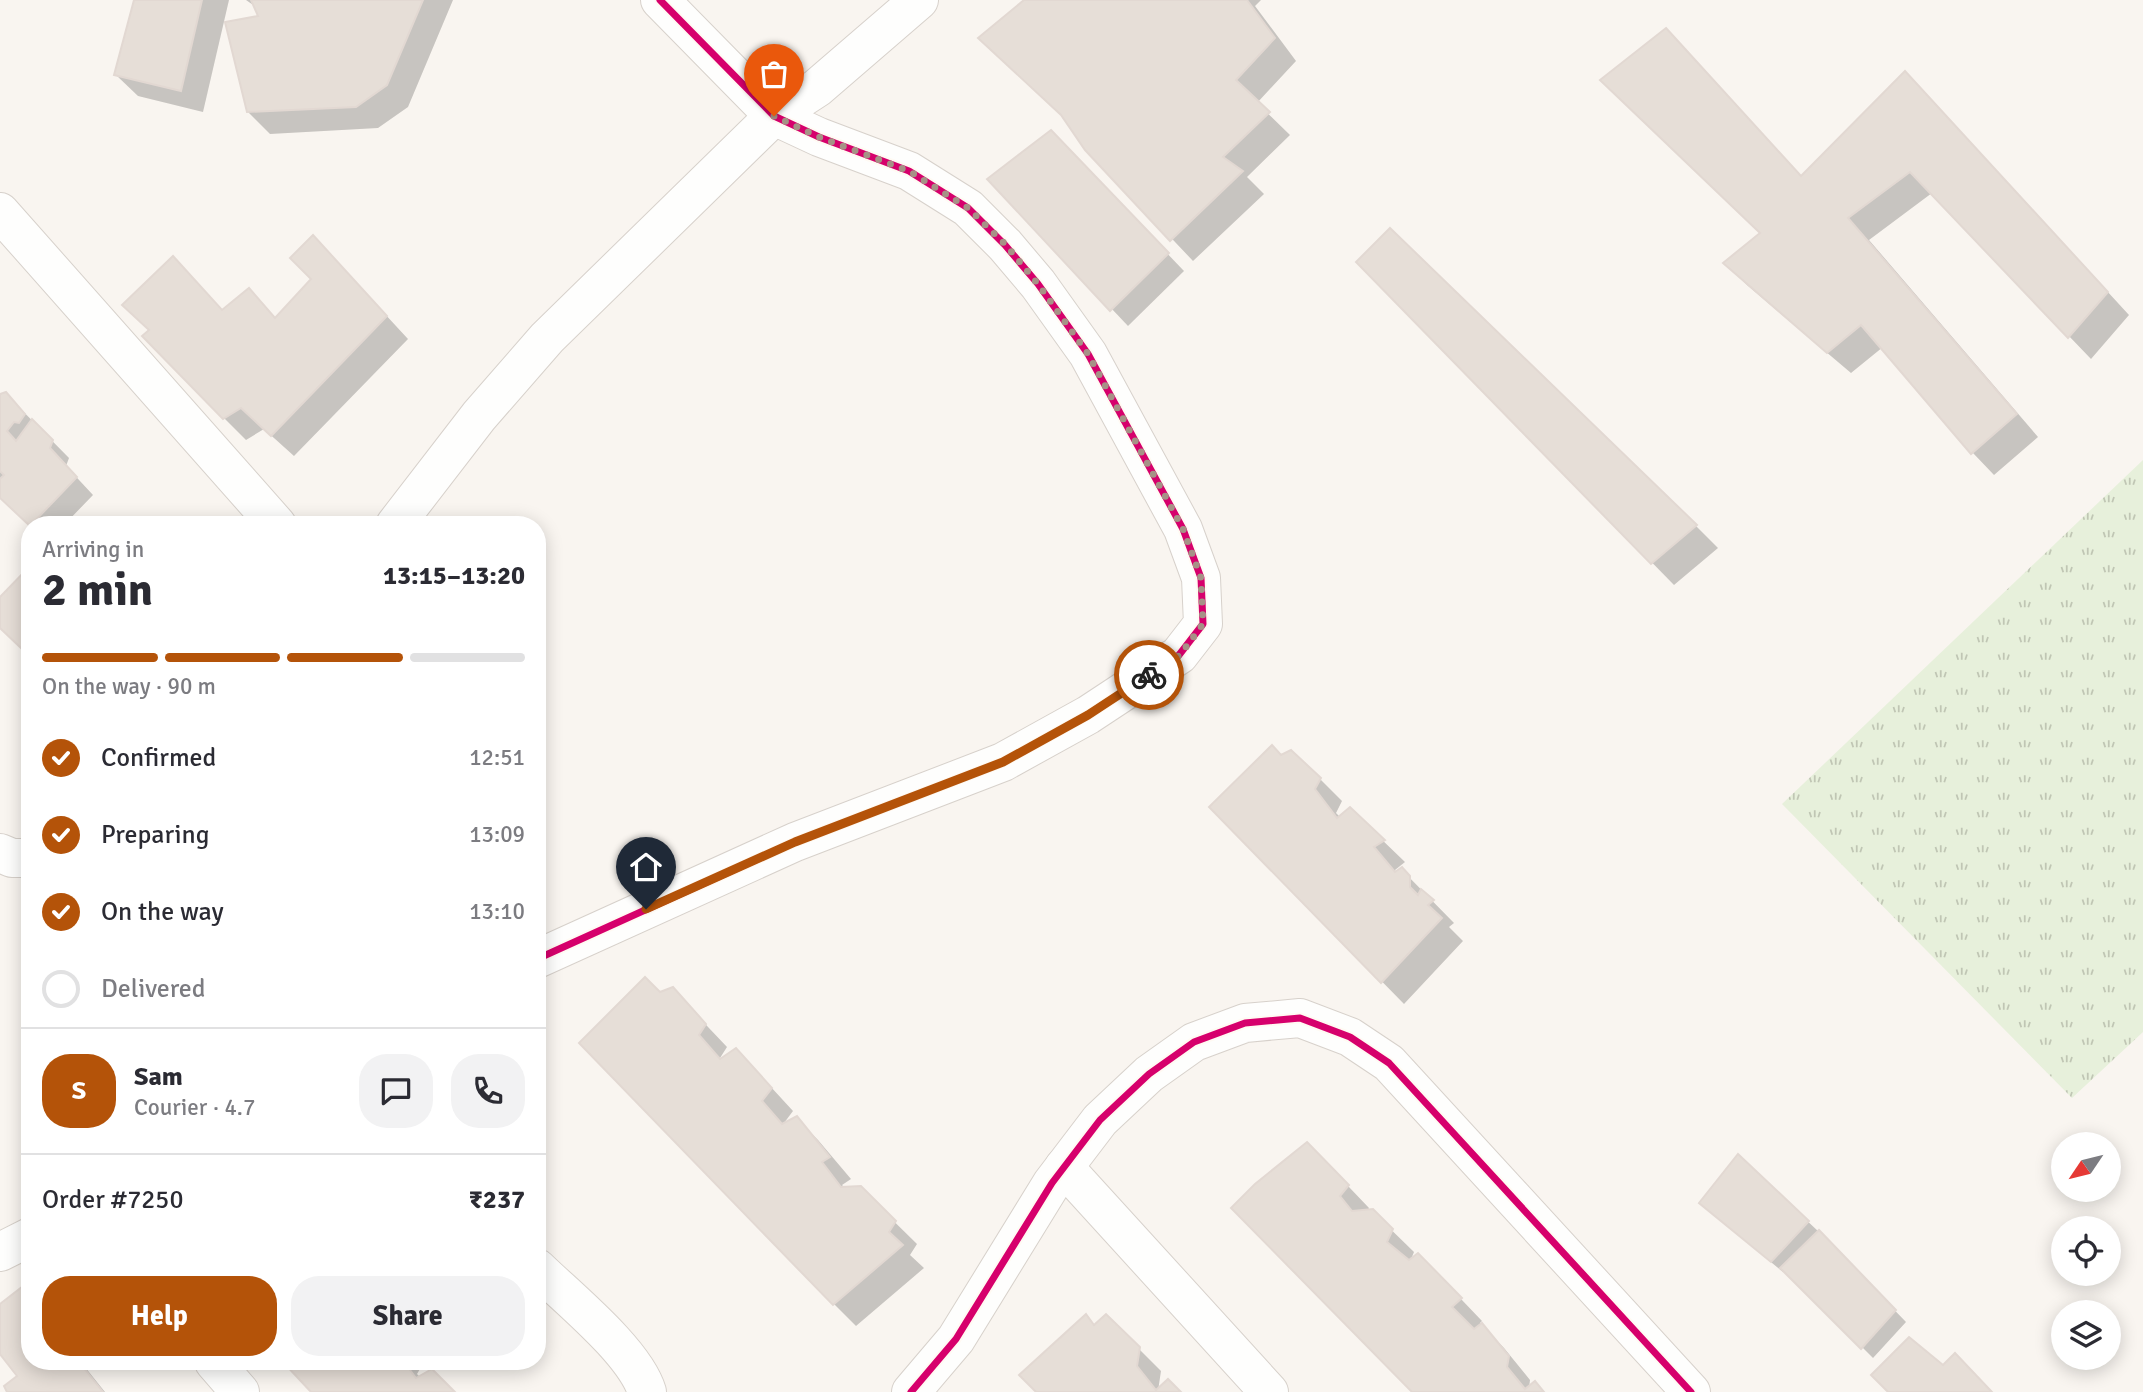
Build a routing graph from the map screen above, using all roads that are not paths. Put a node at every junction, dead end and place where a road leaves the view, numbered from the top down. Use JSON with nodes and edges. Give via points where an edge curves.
{"nodes":[{"id":1,"x":660,"y":0,"type":"edge"},
{"id":2,"x":919,"y":0,"type":"edge"},
{"id":3,"x":774,"y":116,"type":"junction"},
{"id":4,"x":0,"y":212,"type":"edge"},
{"id":5,"x":269,"y":516,"type":"edge"},
{"id":6,"x":402,"y":516,"type":"edge"},
{"id":7,"x":0,"y":853,"type":"edge"},
{"id":8,"x":21,"y":858,"type":"edge"},
{"id":9,"x":546,"y":955,"type":"edge"},
{"id":10,"x":1064,"y":1167,"type":"junction"},
{"id":11,"x":21,"y":1242,"type":"edge"},
{"id":12,"x":0,"y":1252,"type":"edge"},
{"id":13,"x":546,"y":1277,"type":"edge"},
{"id":14,"x":221,"y":1370,"type":"edge"},
{"id":15,"x":240,"y":1392,"type":"edge"},
{"id":16,"x":647,"y":1392,"type":"edge"},
{"id":17,"x":911,"y":1392,"type":"edge"},
{"id":18,"x":1269,"y":1392,"type":"edge"},
{"id":19,"x":1691,"y":1392,"type":"edge"}],
"edges":[{"from":1,"to":3,"type":"street"},
{"from":2,"to":3,"type":"street","via":[[817,88]]},
{"from":3,"to":6,"type":"street","via":[[547,338]]},
{"from":3,"to":9,"type":"street","via":[[909,171],[968,208],[1005,244],[1088,354],[1183,529],[1201,578],[1203,624],[1180,655],[1088,715],[1003,762],[795,842]]},
{"from":4,"to":5,"type":"street"},
{"from":7,"to":8,"type":"street"},
{"from":10,"to":17,"type":"street","via":[[956,1339]]},
{"from":10,"to":18,"type":"street"},
{"from":10,"to":19,"type":"street","via":[[1100,1120],[1149,1074],[1194,1042],[1245,1023],[1300,1018],[1350,1037],[1389,1063]]},
{"from":11,"to":12,"type":"street"},
{"from":13,"to":16,"type":"street","via":[[627,1356]]},
{"from":14,"to":15,"type":"street"}]}
